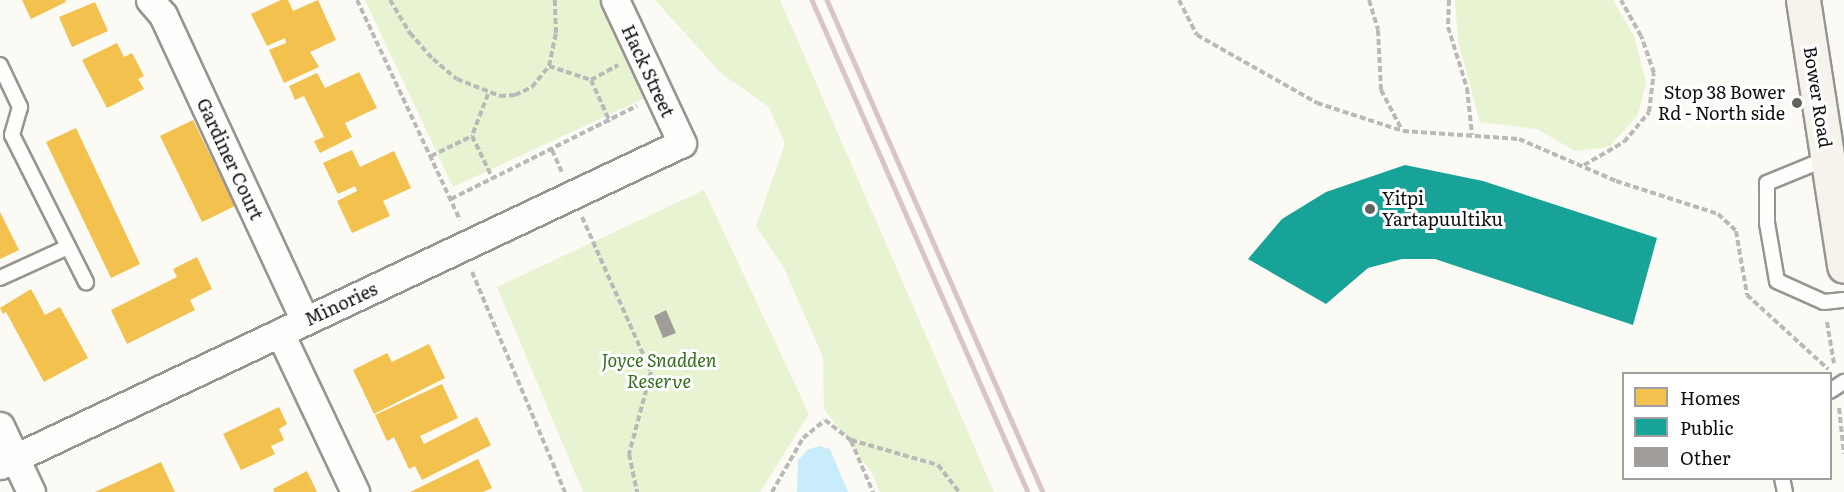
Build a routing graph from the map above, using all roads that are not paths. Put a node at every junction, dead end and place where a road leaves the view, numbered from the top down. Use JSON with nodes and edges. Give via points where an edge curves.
{"nodes":[{"id":1,"x":150,"y":0,"type":"edge"},
{"id":2,"x":615,"y":0,"type":"edge"},
{"id":3,"x":1803,"y":0,"type":"edge"},
{"id":4,"x":0,"y":65,"type":"edge"},
{"id":5,"x":682,"y":143,"type":"joint"},
{"id":6,"x":1828,"y":158,"type":"junction"},
{"id":7,"x":68,"y":247,"type":"junction"},
{"id":8,"x":1844,"y":266,"type":"edge"},
{"id":9,"x":0,"y":278,"type":"edge"},
{"id":10,"x":86,"y":282,"type":"dead end"},
{"id":11,"x":1844,"y":300,"type":"edge"},
{"id":12,"x":305,"y":321,"type":"junction"},
{"id":13,"x":280,"y":333,"type":"junction"},
{"id":14,"x":0,"y":426,"type":"edge"},
{"id":15,"x":8,"y":461,"type":"edge"},
{"id":16,"x":31,"y":492,"type":"edge"},
{"id":17,"x":356,"y":492,"type":"edge"}],
"edges":[{"from":1,"to":12,"type":"street","name":"Gardiner Court","via":[[163,15]]},
{"from":2,"to":5,"type":"street","name":"Hack Street"},
{"from":3,"to":6,"type":"main road","name":"Bower Road"},
{"from":4,"to":7,"type":"lane","via":[[20,106],[12,135]]},
{"from":5,"to":12,"type":"street","name":"Minories"},
{"from":6,"to":8,"type":"main road","name":"Bower Road"},
{"from":6,"to":11,"type":"lane","via":[[1767,183],[1767,223],[1777,281],[1824,302]]},
{"from":7,"to":9,"type":"lane"},
{"from":7,"to":10,"type":"lane"},
{"from":12,"to":13,"type":"street","name":"Minories"},
{"from":13,"to":15,"type":"street","name":"Minories"},
{"from":13,"to":17,"type":"street"},
{"from":14,"to":15,"type":"street"},
{"from":15,"to":16,"type":"street"}]}
